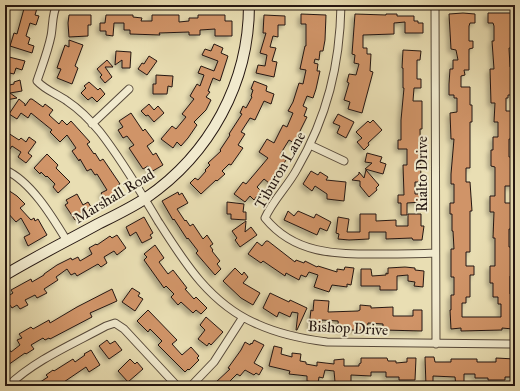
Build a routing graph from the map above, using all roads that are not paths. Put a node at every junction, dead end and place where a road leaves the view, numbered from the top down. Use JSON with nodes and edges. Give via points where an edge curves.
{"nodes":[{"id":1,"x":57,"y":5,"type":"edge"},
{"id":2,"x":249,"y":5,"type":"edge"},
{"id":3,"x":341,"y":5,"type":"edge"},
{"id":4,"x":435,"y":5,"type":"edge"},
{"id":5,"x":129,"y":89,"type":"dead end"},
{"id":6,"x":92,"y":124,"type":"junction"},
{"id":7,"x":310,"y":145,"type":"junction"},
{"id":8,"x":344,"y":161,"type":"dead end"},
{"id":9,"x":5,"y":170,"type":"edge"},
{"id":10,"x":145,"y":199,"type":"junction"},
{"id":11,"x":67,"y":241,"type":"junction"},
{"id":12,"x":435,"y":253,"type":"junction"},
{"id":13,"x":5,"y":275,"type":"edge"},
{"id":14,"x":243,"y":317,"type":"junction"},
{"id":15,"x":436,"y":344,"type":"junction"},
{"id":16,"x":515,"y":344,"type":"edge"},
{"id":17,"x":8,"y":386,"type":"edge"},
{"id":18,"x":177,"y":386,"type":"edge"},
{"id":19,"x":191,"y":386,"type":"edge"}],
"edges":[{"from":1,"to":6,"type":"street","name":"Bishop Drive","via":[[54,9],[48,48],[37,81],[69,102]]},
{"from":2,"to":10,"type":"street","name":"Marshall Road","via":[[242,63],[223,113],[189,162]]},
{"from":3,"to":7,"type":"street","name":"Tiburon Lane","via":[[332,82],[324,113]]},
{"from":4,"to":12,"type":"street","name":"Rialto Drive"},
{"from":5,"to":6,"type":"street"},
{"from":6,"to":10,"type":"street","name":"Bishop Drive","via":[[106,140]]},
{"from":7,"to":8,"type":"street"},
{"from":7,"to":12,"type":"street","name":"Tiburon Lane","via":[[296,171],[269,209],[265,218],[272,227],[292,240],[319,251],[347,254]]},
{"from":9,"to":11,"type":"street","via":[[40,199]]},
{"from":10,"to":11,"type":"street","name":"Marshall Road"},
{"from":10,"to":14,"type":"street","name":"Bishop Drive","via":[[190,270],[221,301]]},
{"from":11,"to":13,"type":"street","name":"Marshall Road"},
{"from":12,"to":15,"type":"street","name":"Rialto Drive"},
{"from":14,"to":15,"type":"street","name":"Bishop Drive","via":[[276,332],[297,338],[327,342]]},
{"from":14,"to":19,"type":"street","via":[[214,362]]},
{"from":15,"to":16,"type":"street","name":"Bishop Drive"},
{"from":17,"to":18,"type":"street","via":[[39,362],[116,322]]}]}
